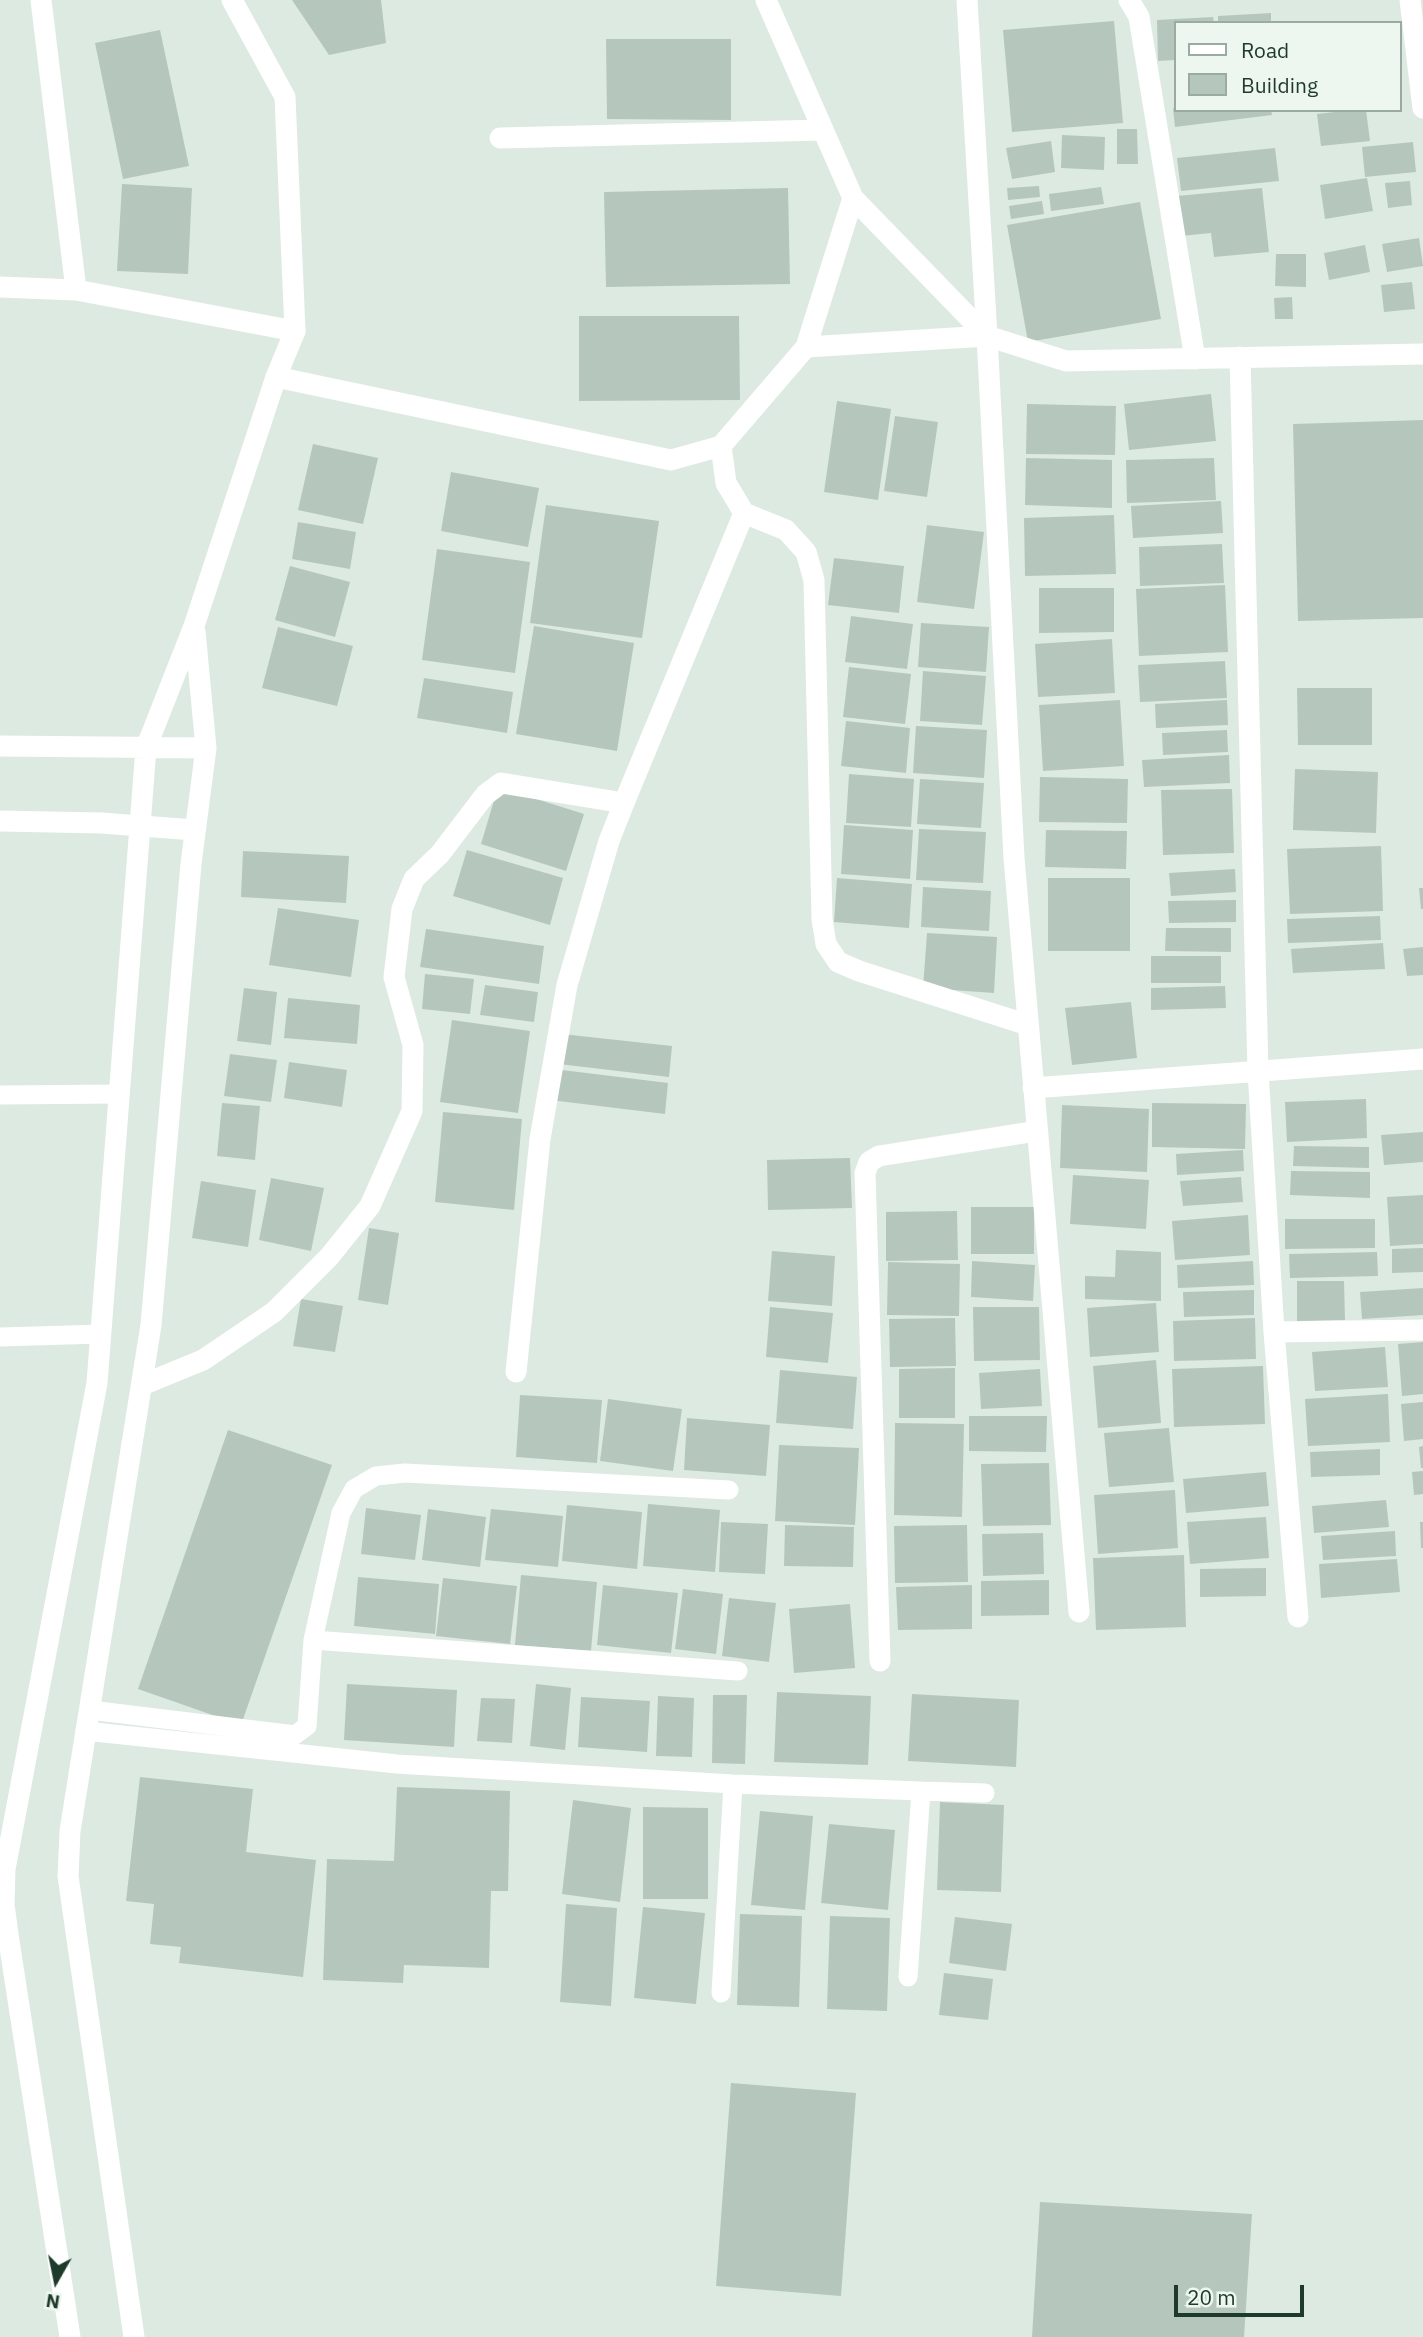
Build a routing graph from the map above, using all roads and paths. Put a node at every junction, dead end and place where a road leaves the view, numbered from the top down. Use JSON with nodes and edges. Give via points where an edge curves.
{"nodes":[{"id":1,"x":41,"y":0,"type":"edge"},
{"id":2,"x":232,"y":0,"type":"edge"},
{"id":3,"x":766,"y":0,"type":"edge"},
{"id":4,"x":967,"y":0,"type":"edge"},
{"id":5,"x":1129,"y":0,"type":"edge"},
{"id":6,"x":1410,"y":0,"type":"edge"},
{"id":7,"x":1423,"y":108,"type":"edge"},
{"id":8,"x":823,"y":130,"type":"junction"},
{"id":9,"x":500,"y":138,"type":"dead end"},
{"id":10,"x":853,"y":198,"type":"junction"},
{"id":11,"x":0,"y":287,"type":"edge"},
{"id":12,"x":76,"y":290,"type":"junction"},
{"id":13,"x":295,"y":331,"type":"junction"},
{"id":14,"x":988,"y":336,"type":"junction"},
{"id":15,"x":806,"y":347,"type":"junction"},
{"id":16,"x":1423,"y":354,"type":"edge"},
{"id":17,"x":1240,"y":357,"type":"junction"},
{"id":18,"x":1195,"y":359,"type":"junction"},
{"id":19,"x":276,"y":377,"type":"junction"},
{"id":20,"x":721,"y":446,"type":"junction"},
{"id":21,"x":744,"y":513,"type":"junction"},
{"id":22,"x":194,"y":626,"type":"junction"},
{"id":23,"x":0,"y":746,"type":"edge"},
{"id":24,"x":146,"y":748,"type":"junction"},
{"id":25,"x":206,"y":748,"type":"junction"},
{"id":26,"x":624,"y":803,"type":"junction"},
{"id":27,"x":0,"y":821,"type":"edge"},
{"id":28,"x":139,"y":825,"type":"junction"},
{"id":29,"x":195,"y":830,"type":"junction"},
{"id":30,"x":1028,"y":1025,"type":"junction"},
{"id":31,"x":1423,"y":1059,"type":"edge"},
{"id":32,"x":1258,"y":1071,"type":"junction"},
{"id":33,"x":1033,"y":1088,"type":"junction"},
{"id":34,"x":118,"y":1094,"type":"junction"},
{"id":35,"x":0,"y":1095,"type":"edge"},
{"id":36,"x":1037,"y":1131,"type":"junction"},
{"id":37,"x":1423,"y":1330,"type":"edge"},
{"id":38,"x":1273,"y":1332,"type":"junction"},
{"id":39,"x":101,"y":1334,"type":"junction"},
{"id":40,"x":0,"y":1337,"type":"edge"},
{"id":41,"x":516,"y":1372,"type":"dead end"},
{"id":42,"x":142,"y":1385,"type":"junction"},
{"id":43,"x":729,"y":1490,"type":"dead end"},
{"id":44,"x":1079,"y":1612,"type":"dead end"},
{"id":45,"x":1298,"y":1617,"type":"dead end"},
{"id":46,"x":313,"y":1640,"type":"junction"},
{"id":47,"x":880,"y":1661,"type":"dead end"},
{"id":48,"x":738,"y":1671,"type":"dead end"},
{"id":49,"x":90,"y":1710,"type":"junction"},
{"id":50,"x":86,"y":1731,"type":"junction"},
{"id":51,"x":733,"y":1784,"type":"junction"},
{"id":52,"x":921,"y":1791,"type":"junction"},
{"id":53,"x":985,"y":1793,"type":"dead end"},
{"id":54,"x":908,"y":1977,"type":"dead end"},
{"id":55,"x":721,"y":1993,"type":"dead end"},
{"id":56,"x":70,"y":2337,"type":"edge"},
{"id":57,"x":134,"y":2337,"type":"edge"}],
"edges":[{"from":1,"to":12,"type":"street"},
{"from":2,"to":13,"type":"street","via":[[285,97]]},
{"from":3,"to":8,"type":"street"},
{"from":4,"to":14,"type":"street"},
{"from":5,"to":18,"type":"street","via":[[1139,17]]},
{"from":6,"to":7,"type":"street"},
{"from":8,"to":9,"type":"street"},
{"from":8,"to":10,"type":"street"},
{"from":10,"to":14,"type":"street"},
{"from":10,"to":15,"type":"street"},
{"from":11,"to":12,"type":"street"},
{"from":12,"to":13,"type":"street"},
{"from":13,"to":19,"type":"street"},
{"from":14,"to":15,"type":"street"},
{"from":14,"to":18,"type":"street","via":[[1066,361]]},
{"from":14,"to":30,"type":"street","via":[[1014,858]]},
{"from":15,"to":20,"type":"street"},
{"from":16,"to":17,"type":"street"},
{"from":17,"to":18,"type":"street"},
{"from":17,"to":32,"type":"street"},
{"from":19,"to":20,"type":"street","via":[[671,460]]},
{"from":19,"to":22,"type":"street"},
{"from":20,"to":21,"type":"street","via":[[726,483]]},
{"from":21,"to":26,"type":"street"},
{"from":21,"to":30,"type":"street","via":[[786,530],[806,552],[814,580],[826,944],[838,962],[859,971]]},
{"from":22,"to":24,"type":"street"},
{"from":22,"to":25,"type":"street"},
{"from":23,"to":24,"type":"street"},
{"from":24,"to":25,"type":"street"},
{"from":24,"to":28,"type":"street"},
{"from":25,"to":29,"type":"street"},
{"from":26,"to":41,"type":"street","via":[[567,985],[540,1139]]},
{"from":26,"to":42,"type":"street","via":[[501,783],[485,795],[440,854],[414,879],[402,909],[394,977],[413,1045],[412,1111],[370,1206],[329,1257],[274,1312],[203,1360]]},
{"from":27,"to":28,"type":"street"},
{"from":28,"to":29,"type":"street"},
{"from":28,"to":34,"type":"street"},
{"from":29,"to":42,"type":"street"},
{"from":30,"to":33,"type":"street"},
{"from":31,"to":32,"type":"street"},
{"from":32,"to":33,"type":"street"},
{"from":32,"to":38,"type":"street"},
{"from":33,"to":36,"type":"street"},
{"from":34,"to":35,"type":"lane"},
{"from":34,"to":39,"type":"street"},
{"from":36,"to":44,"type":"street"},
{"from":36,"to":47,"type":"street","via":[[879,1156],[869,1161],[864,1172]]},
{"from":37,"to":38,"type":"street"},
{"from":38,"to":45,"type":"street"},
{"from":39,"to":40,"type":"lane"},
{"from":39,"to":56,"type":"street","via":[[97,1382],[5,1869],[4,1905]]},
{"from":42,"to":49,"type":"street"},
{"from":43,"to":46,"type":"lane","via":[[405,1473],[376,1476],[354,1489],[341,1513]]},
{"from":46,"to":48,"type":"lane"},
{"from":46,"to":49,"type":"lane","via":[[307,1726],[295,1735]]},
{"from":49,"to":50,"type":"street"},
{"from":50,"to":51,"type":"lane","via":[[397,1764]]},
{"from":50,"to":57,"type":"street","via":[[70,1831],[68,1876]]},
{"from":51,"to":52,"type":"lane"},
{"from":51,"to":55,"type":"lane"},
{"from":52,"to":53,"type":"lane"},
{"from":52,"to":54,"type":"lane"}]}
